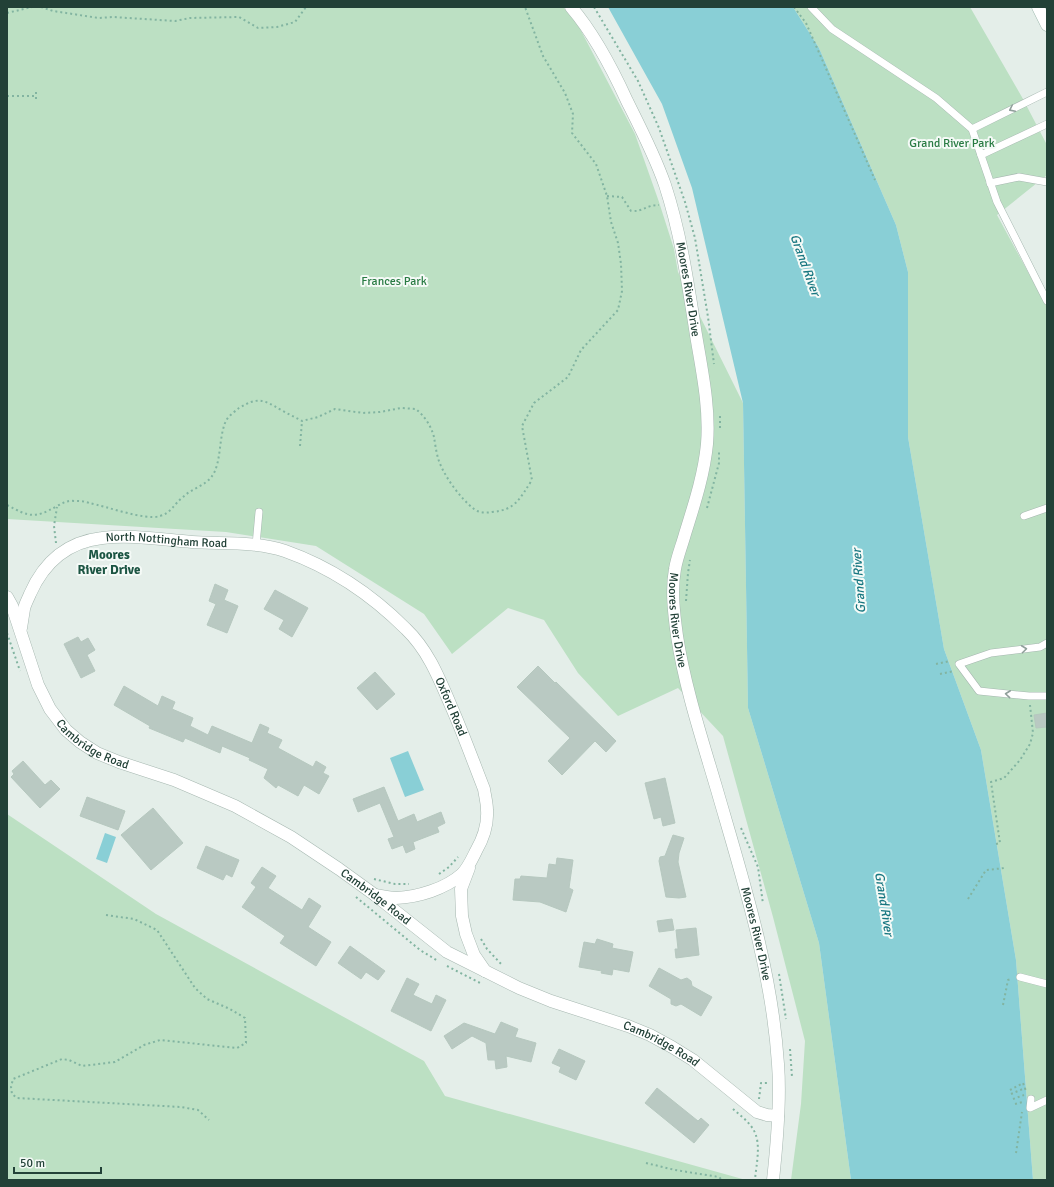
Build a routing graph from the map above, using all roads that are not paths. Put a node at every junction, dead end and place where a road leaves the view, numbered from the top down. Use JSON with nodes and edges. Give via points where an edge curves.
{"nodes":[{"id":1,"x":571,"y":7,"type":"edge"},
{"id":2,"x":811,"y":7,"type":"edge"},
{"id":3,"x":1038,"y":7,"type":"edge"},
{"id":4,"x":1047,"y":25,"type":"edge"},
{"id":5,"x":1047,"y":92,"type":"edge"},
{"id":6,"x":1047,"y":124,"type":"edge"},
{"id":7,"x":972,"y":129,"type":"junction"},
{"id":8,"x":981,"y":155,"type":"junction"},
{"id":9,"x":990,"y":182,"type":"junction"},
{"id":10,"x":1047,"y":182,"type":"edge"},
{"id":11,"x":1047,"y":302,"type":"edge"},
{"id":12,"x":1047,"y":508,"type":"edge"},
{"id":13,"x":259,"y":512,"type":"dead end"},
{"id":14,"x":1024,"y":516,"type":"dead end"},
{"id":15,"x":256,"y":545,"type":"junction"},
{"id":16,"x":348,"y":582,"type":"joint"},
{"id":17,"x":7,"y":596,"type":"edge"},
{"id":18,"x":21,"y":631,"type":"junction"},
{"id":19,"x":1047,"y":643,"type":"edge"},
{"id":20,"x":1047,"y":696,"type":"edge"},
{"id":21,"x":466,"y":858,"type":"junction"},
{"id":22,"x":375,"y":895,"type":"junction"},
{"id":23,"x":486,"y":972,"type":"junction"},
{"id":24,"x":1020,"y":977,"type":"road end"},
{"id":25,"x":1047,"y":984,"type":"edge"},
{"id":26,"x":1031,"y":1099,"type":"dead end"},
{"id":27,"x":1047,"y":1100,"type":"edge"},
{"id":28,"x":778,"y":1116,"type":"junction"},
{"id":29,"x":773,"y":1180,"type":"edge"}],
"edges":[{"from":1,"to":28,"type":"street","name":"Moores River Drive","via":[[605,57],[654,158],[681,244],[704,385],[707,444],[702,473],[674,569],[673,599],[676,626],[693,709],[750,901],[764,965],[775,1027],[779,1083]]},
{"from":2,"to":7,"type":"lane","via":[[832,29],[936,98]]},
{"from":3,"to":4,"type":"street"},
{"from":5,"to":7,"type":"lane","one_way":true},
{"from":6,"to":8,"type":"lane"},
{"from":7,"to":8,"type":"lane"},
{"from":8,"to":9,"type":"lane"},
{"from":9,"to":10,"type":"lane","via":[[1019,176]]},
{"from":9,"to":11,"type":"lane","via":[[997,202]]},
{"from":12,"to":14,"type":"lane"},
{"from":13,"to":15,"type":"lane"},
{"from":15,"to":16,"type":"street","name":"North Nottingham Road","via":[[283,551]]},
{"from":15,"to":18,"type":"street","name":"North Nottingham Road","via":[[126,537],[84,542],[56,556],[43,570],[24,608]]},
{"from":16,"to":21,"type":"street","name":"Oxford Road","via":[[370,597],[407,630],[435,668],[484,789],[486,824],[481,842]]},
{"from":17,"to":18,"type":"street"},
{"from":18,"to":22,"type":"street","name":"Cambridge Road","via":[[38,685],[50,709],[66,730],[80,742],[97,753],[174,780],[234,806],[292,837]]},
{"from":20,"to":19,"type":"lane","one_way":true,"via":[[979,691],[957,664],[991,653],[1040,647]]},
{"from":21,"to":22,"type":"street","name":"Oxford Road","via":[[462,874],[446,885],[431,891],[396,898]]},
{"from":21,"to":23,"type":"street","name":"Oxford Road","via":[[461,889],[462,916],[474,954]]},
{"from":22,"to":23,"type":"street","name":"Cambridge Road","via":[[447,952]]},
{"from":23,"to":28,"type":"street","name":"Cambridge Road","via":[[551,1001],[650,1035],[693,1060],[758,1112]]},
{"from":24,"to":25,"type":"lane"},
{"from":26,"to":27,"type":"lane","via":[[1030,1108]]},
{"from":28,"to":29,"type":"street","name":"Moores River Drive"}]}
